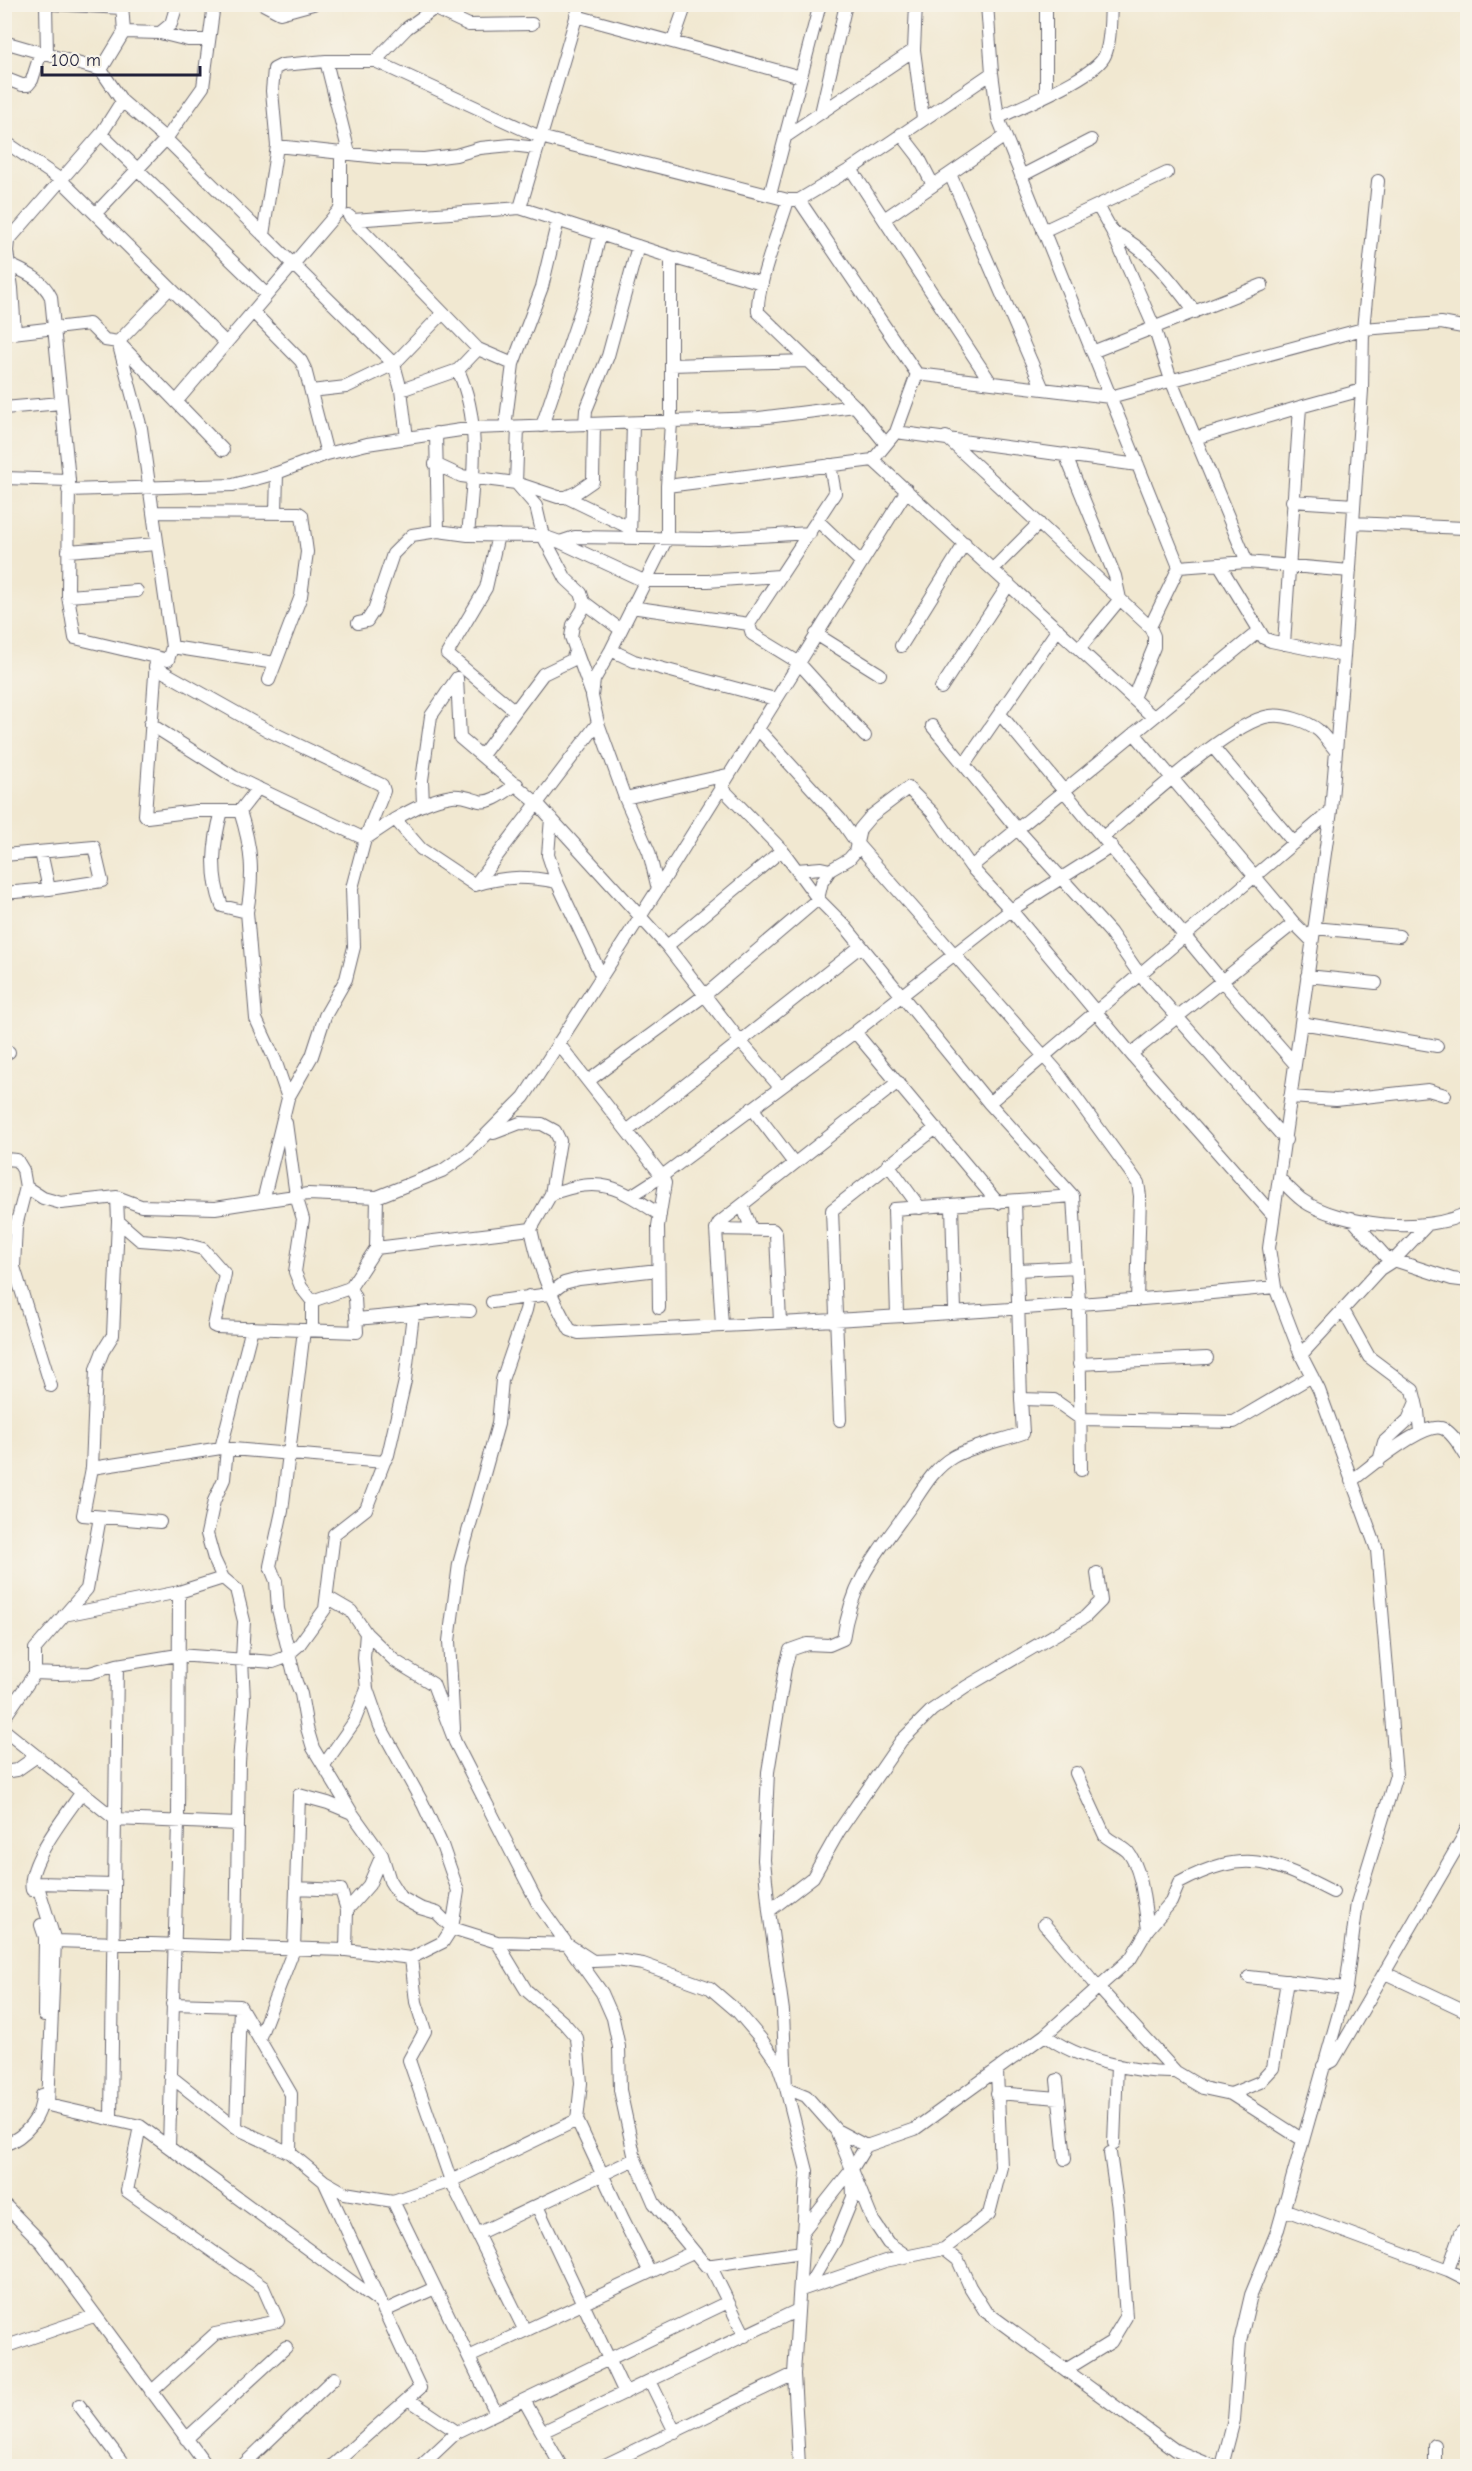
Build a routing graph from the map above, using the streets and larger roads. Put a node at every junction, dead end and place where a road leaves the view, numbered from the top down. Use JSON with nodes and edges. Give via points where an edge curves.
{"nodes":[{"id":1,"x":46,"y":4,"type":"edge"},
{"id":2,"x":51,"y":4,"type":"edge"},
{"id":3,"x":177,"y":4,"type":"edge"},
{"id":4,"x":214,"y":4,"type":"edge"},
{"id":5,"x":263,"y":4,"type":"edge"},
{"id":6,"x":314,"y":4,"type":"edge"},
{"id":7,"x":686,"y":4,"type":"edge"},
{"id":8,"x":820,"y":4,"type":"edge"},
{"id":9,"x":846,"y":4,"type":"edge"},
{"id":10,"x":916,"y":4,"type":"edge"},
{"id":11,"x":987,"y":4,"type":"edge"},
{"id":12,"x":1046,"y":4,"type":"edge"},
{"id":13,"x":1111,"y":4,"type":"edge"},
{"id":14,"x":122,"y":6,"type":"edge"},
{"id":15,"x":438,"y":7,"type":"edge"},
{"id":16,"x":578,"y":10,"type":"edge"},
{"id":17,"x":532,"y":24,"type":"dead end"},
{"id":18,"x":124,"y":32,"type":"junction"},
{"id":19,"x":160,"y":33,"type":"junction"},
{"id":20,"x":209,"y":40,"type":"junction"},
{"id":21,"x":673,"y":41,"type":"junction"},
{"id":22,"x":4,"y":42,"type":"edge"},
{"id":23,"x":914,"y":50,"type":"junction"},
{"id":24,"x":44,"y":53,"type":"junction"},
{"id":25,"x":326,"y":61,"type":"junction"},
{"id":26,"x":375,"y":61,"type":"junction"},
{"id":27,"x":101,"y":70,"type":"junction"},
{"id":28,"x":992,"y":73,"type":"junction"},
{"id":29,"x":801,"y":77,"type":"junction"},
{"id":30,"x":4,"y":78,"type":"edge"},
{"id":31,"x":1046,"y":94,"type":"junction"},
{"id":32,"x":122,"y":101,"type":"junction"},
{"id":33,"x":821,"y":113,"type":"junction"},
{"id":34,"x":998,"y":118,"type":"junction"},
{"id":35,"x":923,"y":119,"type":"junction"},
{"id":36,"x":101,"y":134,"type":"junction"},
{"id":37,"x":901,"y":134,"type":"junction"},
{"id":38,"x":1005,"y":136,"type":"junction"},
{"id":39,"x":785,"y":137,"type":"junction"},
{"id":40,"x":166,"y":138,"type":"junction"},
{"id":41,"x":1091,"y":140,"type":"dead end"},
{"id":42,"x":4,"y":141,"type":"edge"},
{"id":43,"x":539,"y":142,"type":"junction"},
{"id":44,"x":277,"y":146,"type":"junction"},
{"id":45,"x":345,"y":153,"type":"junction"},
{"id":46,"x":137,"y":168,"type":"junction"},
{"id":47,"x":851,"y":169,"type":"junction"},
{"id":48,"x":1167,"y":172,"type":"dead end"},
{"id":49,"x":950,"y":174,"type":"junction"},
{"id":50,"x":1021,"y":176,"type":"junction"},
{"id":51,"x":61,"y":180,"type":"junction"},
{"id":52,"x":1378,"y":181,"type":"dead end"},
{"id":53,"x":933,"y":185,"type":"junction"},
{"id":54,"x":770,"y":195,"type":"junction"},
{"id":55,"x":794,"y":200,"type":"junction"},
{"id":56,"x":1098,"y":206,"type":"junction"},
{"id":57,"x":341,"y":208,"type":"junction"},
{"id":58,"x":520,"y":208,"type":"junction"},
{"id":59,"x":96,"y":213,"type":"junction"},
{"id":60,"x":884,"y":219,"type":"junction"},
{"id":61,"x":353,"y":220,"type":"junction"},
{"id":62,"x":558,"y":220,"type":"junction"},
{"id":63,"x":1043,"y":231,"type":"junction"},
{"id":64,"x":1112,"y":231,"type":"junction"},
{"id":65,"x":600,"y":234,"type":"junction"},
{"id":66,"x":263,"y":235,"type":"junction"},
{"id":67,"x":638,"y":246,"type":"junction"},
{"id":68,"x":671,"y":257,"type":"junction"},
{"id":69,"x":293,"y":265,"type":"junction"},
{"id":70,"x":10,"y":266,"type":"junction"},
{"id":71,"x":762,"y":283,"type":"junction"},
{"id":72,"x":1262,"y":285,"type":"dead end"},
{"id":73,"x":170,"y":288,"type":"junction"},
{"id":74,"x":267,"y":295,"type":"junction"},
{"id":75,"x":253,"y":312,"type":"junction"},
{"id":76,"x":1195,"y":312,"type":"junction"},
{"id":77,"x":443,"y":313,"type":"junction"},
{"id":78,"x":1154,"y":327,"type":"junction"},
{"id":79,"x":1467,"y":328,"type":"edge"},
{"id":80,"x":53,"y":329,"type":"junction"},
{"id":81,"x":1363,"y":329,"type":"junction"},
{"id":82,"x":10,"y":334,"type":"edge"},
{"id":83,"x":118,"y":342,"type":"junction"},
{"id":84,"x":226,"y":344,"type":"junction"},
{"id":85,"x":478,"y":349,"type":"junction"},
{"id":86,"x":1092,"y":352,"type":"junction"},
{"id":87,"x":807,"y":361,"type":"junction"},
{"id":88,"x":394,"y":364,"type":"junction"},
{"id":89,"x":513,"y":364,"type":"junction"},
{"id":90,"x":671,"y":365,"type":"junction"},
{"id":91,"x":458,"y":370,"type":"junction"},
{"id":92,"x":918,"y":374,"type":"junction"},
{"id":93,"x":1171,"y":380,"type":"junction"},
{"id":94,"x":991,"y":382,"type":"junction"},
{"id":95,"x":1043,"y":389,"type":"junction"},
{"id":96,"x":401,"y":390,"type":"junction"},
{"id":97,"x":1362,"y":390,"type":"junction"},
{"id":98,"x":311,"y":391,"type":"junction"},
{"id":99,"x":1110,"y":397,"type":"junction"},
{"id":100,"x":176,"y":402,"type":"junction"},
{"id":101,"x":61,"y":403,"type":"junction"},
{"id":102,"x":855,"y":406,"type":"junction"},
{"id":103,"x":1300,"y":407,"type":"junction"},
{"id":104,"x":4,"y":408,"type":"edge"},
{"id":105,"x":671,"y":422,"type":"junction"},
{"id":106,"x":633,"y":423,"type":"junction"},
{"id":107,"x":590,"y":424,"type":"junction"},
{"id":108,"x":542,"y":426,"type":"junction"},
{"id":109,"x":505,"y":427,"type":"junction"},
{"id":110,"x":518,"y":427,"type":"junction"},
{"id":111,"x":474,"y":428,"type":"junction"},
{"id":112,"x":896,"y":432,"type":"junction"},
{"id":113,"x":436,"y":433,"type":"junction"},
{"id":114,"x":946,"y":437,"type":"junction"},
{"id":115,"x":407,"y":438,"type":"junction"},
{"id":116,"x":1195,"y":438,"type":"junction"},
{"id":117,"x":886,"y":444,"type":"junction"},
{"id":118,"x":224,"y":450,"type":"dead end"},
{"id":119,"x":327,"y":454,"type":"junction"},
{"id":120,"x":1065,"y":454,"type":"junction"},
{"id":121,"x":873,"y":460,"type":"junction"},
{"id":122,"x":435,"y":464,"type":"junction"},
{"id":123,"x":830,"y":465,"type":"junction"},
{"id":124,"x":1138,"y":465,"type":"junction"},
{"id":125,"x":277,"y":473,"type":"junction"},
{"id":126,"x":474,"y":477,"type":"junction"},
{"id":127,"x":4,"y":478,"type":"edge"},
{"id":128,"x":516,"y":483,"type":"junction"},
{"id":129,"x":69,"y":485,"type":"junction"},
{"id":130,"x":667,"y":486,"type":"junction"},
{"id":131,"x":149,"y":488,"type":"junction"},
{"id":132,"x":907,"y":490,"type":"junction"},
{"id":133,"x":566,"y":497,"type":"junction"},
{"id":134,"x":1292,"y":501,"type":"junction"},
{"id":135,"x":1354,"y":505,"type":"junction"},
{"id":136,"x":153,"y":512,"type":"junction"},
{"id":137,"x":276,"y":513,"type":"junction"},
{"id":138,"x":818,"y":521,"type":"junction"},
{"id":139,"x":1039,"y":523,"type":"junction"},
{"id":140,"x":1353,"y":523,"type":"junction"},
{"id":141,"x":1464,"y":528,"type":"dead end"},
{"id":142,"x":438,"y":531,"type":"junction"},
{"id":143,"x":630,"y":533,"type":"junction"},
{"id":144,"x":810,"y":533,"type":"junction"},
{"id":145,"x":468,"y":535,"type":"junction"},
{"id":146,"x":498,"y":535,"type":"junction"},
{"id":147,"x":543,"y":536,"type":"junction"},
{"id":148,"x":667,"y":538,"type":"junction"},
{"id":149,"x":560,"y":542,"type":"junction"},
{"id":150,"x":965,"y":543,"type":"junction"},
{"id":151,"x":157,"y":544,"type":"junction"},
{"id":152,"x":68,"y":552,"type":"junction"},
{"id":153,"x":861,"y":562,"type":"junction"},
{"id":154,"x":1247,"y":562,"type":"junction"},
{"id":155,"x":1219,"y":564,"type":"junction"},
{"id":156,"x":1288,"y":566,"type":"junction"},
{"id":157,"x":1179,"y":567,"type":"junction"},
{"id":158,"x":993,"y":569,"type":"junction"},
{"id":159,"x":1350,"y":571,"type":"junction"},
{"id":160,"x":779,"y":576,"type":"junction"},
{"id":161,"x":644,"y":581,"type":"junction"},
{"id":162,"x":1009,"y":584,"type":"junction"},
{"id":163,"x":137,"y":591,"type":"dead end"},
{"id":164,"x":68,"y":596,"type":"junction"},
{"id":165,"x":1120,"y":599,"type":"junction"},
{"id":166,"x":584,"y":602,"type":"junction"},
{"id":167,"x":631,"y":607,"type":"junction"},
{"id":168,"x":358,"y":623,"type":"dead end"},
{"id":169,"x":749,"y":624,"type":"junction"},
{"id":170,"x":1150,"y":627,"type":"junction"},
{"id":171,"x":1058,"y":629,"type":"junction"},
{"id":172,"x":621,"y":630,"type":"junction"},
{"id":173,"x":1259,"y":631,"type":"junction"},
{"id":174,"x":816,"y":634,"type":"junction"},
{"id":175,"x":1284,"y":644,"type":"junction"},
{"id":176,"x":901,"y":646,"type":"dead end"},
{"id":177,"x":172,"y":647,"type":"junction"},
{"id":178,"x":1079,"y":649,"type":"junction"},
{"id":179,"x":611,"y":650,"type":"junction"},
{"id":180,"x":575,"y":652,"type":"junction"},
{"id":181,"x":1344,"y":656,"type":"junction"},
{"id":182,"x":156,"y":662,"type":"junction"},
{"id":183,"x":798,"y":662,"type":"junction"},
{"id":184,"x":275,"y":663,"type":"junction"},
{"id":185,"x":461,"y":672,"type":"junction"},
{"id":186,"x":880,"y":674,"type":"dead end"},
{"id":187,"x":269,"y":680,"type":"dead end"},
{"id":188,"x":941,"y":688,"type":"dead end"},
{"id":189,"x":592,"y":696,"type":"junction"},
{"id":190,"x":1133,"y":698,"type":"junction"},
{"id":191,"x":775,"y":699,"type":"junction"},
{"id":192,"x":515,"y":711,"type":"junction"},
{"id":193,"x":1000,"y":714,"type":"junction"},
{"id":194,"x":1153,"y":717,"type":"junction"},
{"id":195,"x":598,"y":723,"type":"junction"},
{"id":196,"x":150,"y":724,"type":"junction"},
{"id":197,"x":932,"y":726,"type":"dead end"},
{"id":198,"x":757,"y":728,"type":"junction"},
{"id":199,"x":1134,"y":733,"type":"junction"},
{"id":200,"x":865,"y":736,"type":"dead end"},
{"id":201,"x":1213,"y":747,"type":"junction"},
{"id":202,"x":1336,"y":751,"type":"junction"},
{"id":203,"x":483,"y":754,"type":"junction"},
{"id":204,"x":964,"y":765,"type":"junction"},
{"id":205,"x":1173,"y":779,"type":"junction"},
{"id":206,"x":724,"y":781,"type":"junction"},
{"id":207,"x":517,"y":784,"type":"junction"},
{"id":208,"x":258,"y":788,"type":"junction"},
{"id":209,"x":1064,"y":791,"type":"junction"},
{"id":210,"x":625,"y":798,"type":"junction"},
{"id":211,"x":537,"y":802,"type":"junction"},
{"id":212,"x":423,"y":804,"type":"junction"},
{"id":213,"x":222,"y":811,"type":"junction"},
{"id":214,"x":240,"y":811,"type":"junction"},
{"id":215,"x":1331,"y":812,"type":"junction"},
{"id":216,"x":551,"y":818,"type":"junction"},
{"id":217,"x":395,"y":819,"type":"junction"},
{"id":218,"x":1018,"y":830,"type":"junction"},
{"id":219,"x":365,"y":839,"type":"junction"},
{"id":220,"x":1107,"y":841,"type":"junction"},
{"id":221,"x":1294,"y":843,"type":"junction"},
{"id":222,"x":858,"y":845,"type":"junction"},
{"id":223,"x":782,"y":850,"type":"junction"},
{"id":224,"x":40,"y":852,"type":"junction"},
{"id":225,"x":4,"y":855,"type":"edge"},
{"id":226,"x":970,"y":867,"type":"junction"},
{"id":227,"x":797,"y":870,"type":"junction"},
{"id":228,"x":830,"y":870,"type":"junction"},
{"id":229,"x":1256,"y":876,"type":"junction"},
{"id":230,"x":1061,"y":877,"type":"junction"},
{"id":231,"x":557,"y":882,"type":"junction"},
{"id":232,"x":475,"y":885,"type":"junction"},
{"id":233,"x":49,"y":889,"type":"junction"},
{"id":234,"x":658,"y":889,"type":"junction"},
{"id":235,"x":4,"y":893,"type":"edge"},
{"id":236,"x":818,"y":899,"type":"junction"},
{"id":237,"x":1011,"y":910,"type":"junction"},
{"id":238,"x":247,"y":912,"type":"junction"},
{"id":239,"x":638,"y":916,"type":"junction"},
{"id":240,"x":1294,"y":923,"type":"junction"},
{"id":241,"x":1313,"y":934,"type":"junction"},
{"id":242,"x":1186,"y":935,"type":"junction"},
{"id":243,"x":1399,"y":936,"type":"dead end"},
{"id":244,"x":667,"y":946,"type":"junction"},
{"id":245,"x":861,"y":946,"type":"junction"},
{"id":246,"x":956,"y":954,"type":"junction"},
{"id":247,"x":602,"y":975,"type":"junction"},
{"id":248,"x":1140,"y":975,"type":"junction"},
{"id":249,"x":1307,"y":975,"type":"junction"},
{"id":250,"x":1222,"y":981,"type":"junction"},
{"id":251,"x":1376,"y":982,"type":"dead end"},
{"id":252,"x":902,"y":994,"type":"junction"},
{"id":253,"x":705,"y":995,"type":"junction"},
{"id":254,"x":1096,"y":1012,"type":"junction"},
{"id":255,"x":1177,"y":1015,"type":"junction"},
{"id":256,"x":1301,"y":1023,"type":"junction"},
{"id":257,"x":855,"y":1032,"type":"junction"},
{"id":258,"x":741,"y":1041,"type":"junction"},
{"id":259,"x":558,"y":1043,"type":"junction"},
{"id":260,"x":1437,"y":1046,"type":"dead end"},
{"id":261,"x":1131,"y":1054,"type":"junction"},
{"id":262,"x":1044,"y":1057,"type":"junction"},
{"id":263,"x":1295,"y":1064,"type":"junction"},
{"id":264,"x":588,"y":1081,"type":"junction"},
{"id":265,"x":898,"y":1082,"type":"junction"},
{"id":266,"x":780,"y":1087,"type":"junction"},
{"id":267,"x":1445,"y":1095,"type":"dead end"},
{"id":268,"x":1290,"y":1097,"type":"junction"},
{"id":269,"x":288,"y":1098,"type":"junction"},
{"id":270,"x":989,"y":1103,"type":"junction"},
{"id":271,"x":752,"y":1108,"type":"junction"},
{"id":272,"x":285,"y":1116,"type":"junction"},
{"id":273,"x":936,"y":1128,"type":"junction"},
{"id":274,"x":627,"y":1131,"type":"junction"},
{"id":275,"x":484,"y":1137,"type":"junction"},
{"id":276,"x":1286,"y":1140,"type":"junction"},
{"id":277,"x":4,"y":1159,"type":"edge"},
{"id":278,"x":794,"y":1163,"type":"junction"},
{"id":279,"x":888,"y":1164,"type":"junction"},
{"id":280,"x":662,"y":1176,"type":"junction"},
{"id":281,"x":1279,"y":1178,"type":"junction"},
{"id":282,"x":26,"y":1187,"type":"junction"},
{"id":283,"x":550,"y":1194,"type":"junction"},
{"id":284,"x":296,"y":1196,"type":"junction"},
{"id":285,"x":631,"y":1196,"type":"junction"},
{"id":286,"x":1074,"y":1196,"type":"junction"},
{"id":287,"x":117,"y":1197,"type":"junction"},
{"id":288,"x":377,"y":1197,"type":"junction"},
{"id":289,"x":263,"y":1201,"type":"junction"},
{"id":290,"x":1015,"y":1201,"type":"junction"},
{"id":291,"x":998,"y":1203,"type":"junction"},
{"id":292,"x":742,"y":1205,"type":"junction"},
{"id":293,"x":952,"y":1206,"type":"junction"},
{"id":294,"x":921,"y":1208,"type":"junction"},
{"id":295,"x":1467,"y":1212,"type":"edge"},
{"id":296,"x":660,"y":1215,"type":"junction"},
{"id":297,"x":1273,"y":1215,"type":"junction"},
{"id":298,"x":1351,"y":1218,"type":"junction"},
{"id":299,"x":118,"y":1221,"type":"junction"},
{"id":300,"x":1428,"y":1224,"type":"junction"},
{"id":301,"x":531,"y":1229,"type":"junction"},
{"id":302,"x":716,"y":1229,"type":"junction"},
{"id":303,"x":752,"y":1230,"type":"junction"},
{"id":304,"x":376,"y":1248,"type":"junction"},
{"id":305,"x":1394,"y":1260,"type":"junction"},
{"id":306,"x":1077,"y":1268,"type":"junction"},
{"id":307,"x":658,"y":1270,"type":"junction"},
{"id":308,"x":1018,"y":1270,"type":"junction"},
{"id":309,"x":1467,"y":1281,"type":"edge"},
{"id":310,"x":1275,"y":1287,"type":"junction"},
{"id":311,"x":350,"y":1288,"type":"junction"},
{"id":312,"x":549,"y":1294,"type":"junction"},
{"id":313,"x":529,"y":1296,"type":"junction"},
{"id":314,"x":1137,"y":1300,"type":"junction"},
{"id":315,"x":312,"y":1301,"type":"junction"},
{"id":316,"x":492,"y":1302,"type":"dead end"},
{"id":317,"x":1078,"y":1303,"type":"junction"},
{"id":318,"x":658,"y":1308,"type":"dead end"},
{"id":319,"x":1020,"y":1308,"type":"junction"},
{"id":320,"x":1343,"y":1310,"type":"junction"},
{"id":321,"x":470,"y":1311,"type":"dead end"},
{"id":322,"x":955,"y":1311,"type":"junction"},
{"id":323,"x":413,"y":1314,"type":"junction"},
{"id":324,"x":897,"y":1315,"type":"junction"},
{"id":325,"x":357,"y":1319,"type":"junction"},
{"id":326,"x":837,"y":1319,"type":"junction"},
{"id":327,"x":780,"y":1322,"type":"junction"},
{"id":328,"x":722,"y":1326,"type":"junction"},
{"id":329,"x":252,"y":1328,"type":"junction"},
{"id":330,"x":308,"y":1330,"type":"junction"},
{"id":331,"x":1301,"y":1354,"type":"junction"},
{"id":332,"x":1207,"y":1358,"type":"dead end"},
{"id":333,"x":1079,"y":1364,"type":"junction"},
{"id":334,"x":1312,"y":1376,"type":"junction"},
{"id":335,"x":51,"y":1386,"type":"dead end"},
{"id":336,"x":1022,"y":1399,"type":"junction"},
{"id":337,"x":1416,"y":1402,"type":"junction"},
{"id":338,"x":1081,"y":1419,"type":"junction"},
{"id":339,"x":840,"y":1420,"type":"dead end"},
{"id":340,"x":1420,"y":1432,"type":"junction"},
{"id":341,"x":224,"y":1449,"type":"junction"},
{"id":342,"x":288,"y":1452,"type":"junction"},
{"id":343,"x":1467,"y":1459,"type":"edge"},
{"id":344,"x":1379,"y":1461,"type":"junction"},
{"id":345,"x":384,"y":1462,"type":"junction"},
{"id":346,"x":92,"y":1468,"type":"junction"},
{"id":347,"x":1081,"y":1470,"type":"dead end"},
{"id":348,"x":1351,"y":1481,"type":"junction"},
{"id":349,"x":100,"y":1517,"type":"junction"},
{"id":350,"x":160,"y":1522,"type":"dead end"},
{"id":351,"x":1097,"y":1573,"type":"dead end"},
{"id":352,"x":223,"y":1578,"type":"junction"},
{"id":353,"x":179,"y":1592,"type":"junction"},
{"id":354,"x":327,"y":1597,"type":"junction"},
{"id":355,"x":64,"y":1615,"type":"junction"},
{"id":356,"x":366,"y":1633,"type":"junction"},
{"id":357,"x":178,"y":1655,"type":"junction"},
{"id":358,"x":290,"y":1655,"type":"junction"},
{"id":359,"x":242,"y":1659,"type":"junction"},
{"id":360,"x":117,"y":1665,"type":"junction"},
{"id":361,"x":34,"y":1673,"type":"junction"},
{"id":362,"x":367,"y":1689,"type":"junction"},
{"id":363,"x":4,"y":1718,"type":"edge"},
{"id":364,"x":4,"y":1730,"type":"edge"},
{"id":365,"x":455,"y":1742,"type":"junction"},
{"id":366,"x":37,"y":1756,"type":"junction"},
{"id":367,"x":324,"y":1766,"type":"junction"},
{"id":368,"x":4,"y":1772,"type":"edge"},
{"id":369,"x":1076,"y":1773,"type":"dead end"},
{"id":370,"x":82,"y":1792,"type":"junction"},
{"id":371,"x":352,"y":1813,"type":"junction"},
{"id":372,"x":115,"y":1819,"type":"junction"},
{"id":373,"x":178,"y":1821,"type":"junction"},
{"id":374,"x":237,"y":1824,"type":"junction"},
{"id":375,"x":1467,"y":1826,"type":"edge"},
{"id":376,"x":1465,"y":1841,"type":"edge"},
{"id":377,"x":382,"y":1855,"type":"junction"},
{"id":378,"x":114,"y":1885,"type":"junction"},
{"id":379,"x":296,"y":1888,"type":"junction"},
{"id":380,"x":1333,"y":1892,"type":"dead end"},
{"id":381,"x":347,"y":1910,"type":"junction"},
{"id":382,"x":769,"y":1911,"type":"junction"},
{"id":383,"x":1044,"y":1924,"type":"dead end"},
{"id":384,"x":452,"y":1928,"type":"junction"},
{"id":385,"x":1148,"y":1929,"type":"junction"},
{"id":386,"x":55,"y":1941,"type":"junction"},
{"id":387,"x":497,"y":1942,"type":"junction"},
{"id":388,"x":113,"y":1943,"type":"junction"},
{"id":389,"x":567,"y":1944,"type":"junction"},
{"id":390,"x":173,"y":1945,"type":"junction"},
{"id":391,"x":236,"y":1947,"type":"junction"},
{"id":392,"x":294,"y":1949,"type":"junction"},
{"id":393,"x":346,"y":1950,"type":"junction"},
{"id":394,"x":411,"y":1958,"type":"junction"},
{"id":395,"x":1386,"y":1973,"type":"junction"},
{"id":396,"x":1249,"y":1977,"type":"dead end"},
{"id":397,"x":1287,"y":1982,"type":"junction"},
{"id":398,"x":1099,"y":1988,"type":"junction"},
{"id":399,"x":1346,"y":1988,"type":"junction"},
{"id":400,"x":172,"y":2004,"type":"junction"},
{"id":401,"x":240,"y":2006,"type":"junction"},
{"id":402,"x":1467,"y":2012,"type":"edge"},
{"id":403,"x":1046,"y":2035,"type":"junction"},
{"id":404,"x":260,"y":2039,"type":"junction"},
{"id":405,"x":1117,"y":2065,"type":"junction"},
{"id":406,"x":1323,"y":2066,"type":"junction"},
{"id":407,"x":997,"y":2071,"type":"junction"},
{"id":408,"x":1176,"y":2072,"type":"junction"},
{"id":409,"x":170,"y":2076,"type":"junction"},
{"id":410,"x":1057,"y":2080,"type":"dead end"},
{"id":411,"x":786,"y":2088,"type":"junction"},
{"id":412,"x":997,"y":2093,"type":"junction"},
{"id":413,"x":1232,"y":2094,"type":"junction"},
{"id":414,"x":1059,"y":2098,"type":"junction"},
{"id":415,"x":111,"y":2119,"type":"junction"},
{"id":416,"x":577,"y":2120,"type":"junction"},
{"id":417,"x":140,"y":2126,"type":"junction"},
{"id":418,"x":236,"y":2128,"type":"junction"},
{"id":419,"x":836,"y":2130,"type":"junction"},
{"id":420,"x":1303,"y":2140,"type":"junction"},
{"id":421,"x":4,"y":2145,"type":"edge"},
{"id":422,"x":866,"y":2146,"type":"junction"},
{"id":423,"x":169,"y":2147,"type":"junction"},
{"id":424,"x":290,"y":2153,"type":"junction"},
{"id":425,"x":635,"y":2159,"type":"junction"},
{"id":426,"x":1065,"y":2159,"type":"dead end"},
{"id":427,"x":852,"y":2169,"type":"junction"},
{"id":428,"x":602,"y":2175,"type":"junction"},
{"id":429,"x":324,"y":2181,"type":"junction"},
{"id":430,"x":451,"y":2181,"type":"junction"},
{"id":431,"x":393,"y":2201,"type":"junction"},
{"id":432,"x":4,"y":2204,"type":"edge"},
{"id":433,"x":537,"y":2206,"type":"junction"},
{"id":434,"x":1283,"y":2210,"type":"junction"},
{"id":435,"x":1467,"y":2226,"type":"edge"},
{"id":436,"x":803,"y":2231,"type":"junction"},
{"id":437,"x":477,"y":2234,"type":"junction"},
{"id":438,"x":944,"y":2249,"type":"junction"},
{"id":439,"x":693,"y":2252,"type":"junction"},
{"id":440,"x":802,"y":2252,"type":"junction"},
{"id":441,"x":907,"y":2256,"type":"junction"},
{"id":442,"x":710,"y":2265,"type":"junction"},
{"id":443,"x":1448,"y":2270,"type":"junction"},
{"id":444,"x":650,"y":2272,"type":"junction"},
{"id":445,"x":1467,"y":2280,"type":"edge"},
{"id":446,"x":435,"y":2288,"type":"junction"},
{"id":447,"x":804,"y":2289,"type":"junction"},
{"id":448,"x":728,"y":2302,"type":"junction"},
{"id":449,"x":582,"y":2304,"type":"junction"},
{"id":450,"x":382,"y":2307,"type":"junction"},
{"id":451,"x":798,"y":2310,"type":"junction"},
{"id":452,"x":94,"y":2316,"type":"junction"},
{"id":453,"x":525,"y":2331,"type":"junction"},
{"id":454,"x":744,"y":2336,"type":"junction"},
{"id":455,"x":286,"y":2347,"type":"dead end"},
{"id":456,"x":4,"y":2348,"type":"edge"},
{"id":457,"x":469,"y":2357,"type":"junction"},
{"id":458,"x":609,"y":2359,"type":"junction"},
{"id":459,"x":1067,"y":2369,"type":"junction"},
{"id":460,"x":794,"y":2374,"type":"junction"},
{"id":461,"x":334,"y":2378,"type":"dead end"},
{"id":462,"x":650,"y":2381,"type":"junction"},
{"id":463,"x":151,"y":2392,"type":"junction"},
{"id":464,"x":626,"y":2393,"type":"junction"},
{"id":465,"x":408,"y":2398,"type":"junction"},
{"id":466,"x":524,"y":2400,"type":"junction"},
{"id":467,"x":79,"y":2405,"type":"dead end"},
{"id":468,"x":496,"y":2413,"type":"junction"},
{"id":469,"x":457,"y":2432,"type":"junction"},
{"id":470,"x":542,"y":2432,"type":"junction"},
{"id":471,"x":675,"y":2432,"type":"junction"},
{"id":472,"x":186,"y":2439,"type":"junction"},
{"id":473,"x":1435,"y":2445,"type":"dead end"},
{"id":474,"x":627,"y":2461,"type":"edge"},
{"id":475,"x":125,"y":2466,"type":"edge"},
{"id":476,"x":207,"y":2466,"type":"edge"},
{"id":477,"x":242,"y":2466,"type":"edge"},
{"id":478,"x":332,"y":2466,"type":"edge"},
{"id":479,"x":421,"y":2466,"type":"edge"},
{"id":480,"x":561,"y":2466,"type":"edge"},
{"id":481,"x":603,"y":2466,"type":"edge"},
{"id":482,"x":799,"y":2466,"type":"edge"},
{"id":483,"x":1213,"y":2466,"type":"edge"},
{"id":484,"x":1222,"y":2466,"type":"edge"},
{"id":485,"x":1435,"y":2466,"type":"edge"}],
"edges":[{"from":1,"to":24,"type":"street"},
{"from":2,"to":14,"type":"street"},
{"from":3,"to":19,"type":"street","via":[[171,24]]},
{"from":4,"to":20,"type":"street"},
{"from":5,"to":6,"type":"street","via":[[280,13]]},
{"from":7,"to":21,"type":"street"},
{"from":8,"to":29,"type":"street"},
{"from":9,"to":33,"type":"street"},
{"from":10,"to":23,"type":"street"},
{"from":11,"to":28,"type":"street"},
{"from":12,"to":31,"type":"street"},
{"from":13,"to":31,"type":"street","via":[[1106,53],[1100,66]]},
{"from":14,"to":18,"type":"street"},
{"from":15,"to":17,"type":"street","via":[[469,25]]},
{"from":15,"to":26,"type":"street","via":[[407,28]]},
{"from":16,"to":21,"type":"street"},
{"from":16,"to":43,"type":"street"},
{"from":18,"to":19,"type":"street"},
{"from":18,"to":27,"type":"street"},
{"from":19,"to":20,"type":"street"},
{"from":20,"to":40,"type":"street","via":[[205,84]]},
{"from":21,"to":29,"type":"street"},
{"from":22,"to":24,"type":"street"},
{"from":23,"to":33,"type":"street"},
{"from":23,"to":35,"type":"street"},
{"from":24,"to":27,"type":"street"},
{"from":24,"to":30,"type":"street","via":[[28,85]]},
{"from":25,"to":26,"type":"street"},
{"from":25,"to":44,"type":"street","via":[[274,69]]},
{"from":25,"to":45,"type":"street"},
{"from":26,"to":43,"type":"street"},
{"from":27,"to":32,"type":"street"},
{"from":28,"to":34,"type":"street"},
{"from":28,"to":35,"type":"street"},
{"from":29,"to":39,"type":"street"},
{"from":31,"to":34,"type":"street"},
{"from":32,"to":36,"type":"street"},
{"from":32,"to":40,"type":"street"},
{"from":33,"to":39,"type":"street"},
{"from":34,"to":38,"type":"street"},
{"from":35,"to":37,"type":"street"},
{"from":36,"to":46,"type":"street"},
{"from":36,"to":51,"type":"street"},
{"from":37,"to":47,"type":"street"},
{"from":37,"to":53,"type":"street"},
{"from":38,"to":49,"type":"street"},
{"from":38,"to":50,"type":"street"},
{"from":39,"to":54,"type":"street"},
{"from":40,"to":46,"type":"street"},
{"from":40,"to":66,"type":"street"},
{"from":41,"to":50,"type":"street"},
{"from":42,"to":51,"type":"street"},
{"from":43,"to":45,"type":"street","via":[[424,159]]},
{"from":43,"to":54,"type":"street"},
{"from":43,"to":58,"type":"street"},
{"from":44,"to":45,"type":"street"},
{"from":44,"to":66,"type":"street"},
{"from":45,"to":57,"type":"street"},
{"from":46,"to":59,"type":"street"},
{"from":46,"to":74,"type":"street"},
{"from":47,"to":55,"type":"street"},
{"from":47,"to":60,"type":"street"},
{"from":48,"to":56,"type":"street"},
{"from":49,"to":53,"type":"street"},
{"from":49,"to":95,"type":"street"},
{"from":50,"to":63,"type":"street"},
{"from":51,"to":59,"type":"street"},
{"from":51,"to":70,"type":"street","via":[[8,241]]},
{"from":52,"to":81,"type":"street"},
{"from":53,"to":60,"type":"street"},
{"from":54,"to":55,"type":"street"},
{"from":55,"to":71,"type":"street"},
{"from":55,"to":92,"type":"street"},
{"from":56,"to":63,"type":"street"},
{"from":56,"to":64,"type":"street"},
{"from":57,"to":61,"type":"street"},
{"from":57,"to":69,"type":"street"},
{"from":58,"to":61,"type":"street"},
{"from":58,"to":62,"type":"street"},
{"from":59,"to":73,"type":"street"},
{"from":60,"to":94,"type":"street"},
{"from":61,"to":77,"type":"street"},
{"from":62,"to":65,"type":"street"},
{"from":62,"to":89,"type":"street","via":[[542,287]]},
{"from":63,"to":86,"type":"street"},
{"from":64,"to":76,"type":"street","via":[[1134,243],[1158,264]]},
{"from":64,"to":78,"type":"street"},
{"from":65,"to":67,"type":"street"},
{"from":65,"to":108,"type":"street","via":[[586,295]]},
{"from":66,"to":69,"type":"street"},
{"from":67,"to":68,"type":"street"},
{"from":67,"to":107,"type":"street","via":[[608,356],[586,410]]},
{"from":68,"to":71,"type":"street"},
{"from":68,"to":90,"type":"street"},
{"from":69,"to":74,"type":"street"},
{"from":69,"to":88,"type":"street"},
{"from":70,"to":80,"type":"street","via":[[28,273],[46,287],[51,297]]},
{"from":70,"to":82,"type":"street"},
{"from":71,"to":87,"type":"street","via":[[758,312]]},
{"from":72,"to":76,"type":"street"},
{"from":73,"to":83,"type":"street"},
{"from":73,"to":84,"type":"street"},
{"from":74,"to":75,"type":"street"},
{"from":75,"to":84,"type":"street"},
{"from":75,"to":98,"type":"street","via":[[301,362]]},
{"from":76,"to":78,"type":"street"},
{"from":77,"to":85,"type":"street"},
{"from":77,"to":88,"type":"street"},
{"from":78,"to":86,"type":"street"},
{"from":78,"to":93,"type":"street"},
{"from":79,"to":81,"type":"street","via":[[1441,323]]},
{"from":80,"to":82,"type":"street"},
{"from":80,"to":83,"type":"street","via":[[89,324],[105,340]]},
{"from":80,"to":101,"type":"street"},
{"from":81,"to":93,"type":"street"},
{"from":81,"to":97,"type":"street"},
{"from":83,"to":100,"type":"street"},
{"from":83,"to":131,"type":"street","via":[[141,428]]},
{"from":84,"to":100,"type":"street"},
{"from":85,"to":89,"type":"street"},
{"from":85,"to":91,"type":"street"},
{"from":86,"to":99,"type":"street"},
{"from":87,"to":90,"type":"street"},
{"from":87,"to":102,"type":"street"},
{"from":88,"to":96,"type":"street"},
{"from":88,"to":98,"type":"street","via":[[346,387]]},
{"from":89,"to":109,"type":"street"},
{"from":90,"to":105,"type":"street"},
{"from":91,"to":96,"type":"street"},
{"from":91,"to":111,"type":"street","via":[[467,390]]},
{"from":92,"to":94,"type":"street"},
{"from":92,"to":112,"type":"street"},
{"from":93,"to":99,"type":"street"},
{"from":93,"to":116,"type":"street"},
{"from":94,"to":95,"type":"street"},
{"from":95,"to":99,"type":"street"},
{"from":96,"to":115,"type":"street"},
{"from":97,"to":103,"type":"street"},
{"from":97,"to":135,"type":"street"},
{"from":98,"to":119,"type":"street"},
{"from":99,"to":124,"type":"street"},
{"from":100,"to":118,"type":"street"},
{"from":101,"to":104,"type":"street"},
{"from":101,"to":129,"type":"street"},
{"from":102,"to":105,"type":"street","via":[[759,418]]},
{"from":102,"to":117,"type":"street"},
{"from":103,"to":116,"type":"street"},
{"from":103,"to":134,"type":"street"},
{"from":105,"to":106,"type":"street"},
{"from":105,"to":130,"type":"street"},
{"from":106,"to":107,"type":"street"},
{"from":106,"to":143,"type":"street"},
{"from":107,"to":108,"type":"street"},
{"from":107,"to":133,"type":"street","via":[[593,481]]},
{"from":108,"to":110,"type":"street"},
{"from":109,"to":110,"type":"street"},
{"from":109,"to":111,"type":"street"},
{"from":110,"to":128,"type":"street"},
{"from":111,"to":113,"type":"street"},
{"from":111,"to":126,"type":"street"},
{"from":112,"to":114,"type":"street"},
{"from":112,"to":117,"type":"street"},
{"from":113,"to":115,"type":"street"},
{"from":113,"to":122,"type":"street"},
{"from":114,"to":120,"type":"street"},
{"from":114,"to":139,"type":"street"},
{"from":115,"to":119,"type":"street"},
{"from":116,"to":154,"type":"street"},
{"from":117,"to":121,"type":"street"},
{"from":119,"to":125,"type":"street"},
{"from":120,"to":124,"type":"street"},
{"from":120,"to":165,"type":"street","via":[[1115,576]]},
{"from":121,"to":123,"type":"street"},
{"from":121,"to":132,"type":"street"},
{"from":122,"to":126,"type":"street","via":[[461,476]]},
{"from":122,"to":142,"type":"street"},
{"from":123,"to":130,"type":"street"},
{"from":123,"to":138,"type":"street","via":[[835,493]]},
{"from":124,"to":157,"type":"street"},
{"from":125,"to":131,"type":"street","via":[[233,485]]},
{"from":125,"to":137,"type":"street"},
{"from":126,"to":128,"type":"street"},
{"from":126,"to":145,"type":"street"},
{"from":127,"to":129,"type":"street"},
{"from":128,"to":133,"type":"street"},
{"from":128,"to":147,"type":"street","via":[[536,506]]},
{"from":129,"to":131,"type":"street"},
{"from":129,"to":152,"type":"street"},
{"from":130,"to":148,"type":"street"},
{"from":131,"to":136,"type":"street"},
{"from":132,"to":150,"type":"street"},
{"from":132,"to":153,"type":"street"},
{"from":133,"to":143,"type":"street"},
{"from":134,"to":135,"type":"street"},
{"from":134,"to":156,"type":"street"},
{"from":135,"to":140,"type":"street"},
{"from":136,"to":137,"type":"street"},
{"from":136,"to":151,"type":"street"},
{"from":137,"to":184,"type":"street","via":[[301,513],[307,552],[301,596]]},
{"from":138,"to":144,"type":"street"},
{"from":138,"to":153,"type":"street"},
{"from":139,"to":158,"type":"street"},
{"from":139,"to":165,"type":"street"},
{"from":140,"to":141,"type":"street"},
{"from":140,"to":159,"type":"street"},
{"from":142,"to":145,"type":"street"},
{"from":142,"to":168,"type":"street","via":[[412,535],[402,543],[393,554],[374,610],[367,621]]},
{"from":143,"to":148,"type":"street"},
{"from":143,"to":149,"type":"street","via":[[575,537]]},
{"from":144,"to":148,"type":"street"},
{"from":144,"to":160,"type":"street"},
{"from":145,"to":146,"type":"street"},
{"from":146,"to":147,"type":"street"},
{"from":146,"to":185,"type":"street","via":[[486,588],[447,654]]},
{"from":147,"to":149,"type":"street"},
{"from":147,"to":166,"type":"street","via":[[566,579],[581,593]]},
{"from":148,"to":161,"type":"street"},
{"from":149,"to":161,"type":"street"},
{"from":150,"to":158,"type":"street"},
{"from":150,"to":176,"type":"street"},
{"from":151,"to":152,"type":"street"},
{"from":151,"to":177,"type":"street"},
{"from":152,"to":164,"type":"street"},
{"from":153,"to":174,"type":"street"},
{"from":154,"to":155,"type":"street"},
{"from":154,"to":156,"type":"street"},
{"from":155,"to":157,"type":"street"},
{"from":155,"to":173,"type":"street"},
{"from":156,"to":159,"type":"street"},
{"from":156,"to":175,"type":"street"},
{"from":157,"to":170,"type":"street"},
{"from":158,"to":162,"type":"street"},
{"from":159,"to":181,"type":"street"},
{"from":160,"to":161,"type":"street"},
{"from":160,"to":169,"type":"street"},
{"from":161,"to":167,"type":"street"},
{"from":162,"to":171,"type":"street"},
{"from":162,"to":188,"type":"street"},
{"from":163,"to":164,"type":"street"},
{"from":164,"to":182,"type":"street","via":[[75,638]]},
{"from":165,"to":170,"type":"street"},
{"from":165,"to":178,"type":"street"},
{"from":166,"to":172,"type":"street"},
{"from":166,"to":180,"type":"street","via":[[573,625]]},
{"from":167,"to":169,"type":"street"},
{"from":167,"to":172,"type":"street"},
{"from":169,"to":183,"type":"street","via":[[752,634]]},
{"from":170,"to":190,"type":"street","via":[[1154,647]]},
{"from":171,"to":178,"type":"street"},
{"from":171,"to":193,"type":"street"},
{"from":172,"to":179,"type":"street"},
{"from":173,"to":175,"type":"street","via":[[1264,638]]},
{"from":173,"to":194,"type":"street"},
{"from":174,"to":183,"type":"street"},
{"from":174,"to":186,"type":"street"},
{"from":175,"to":181,"type":"street"},
{"from":177,"to":182,"type":"street","via":[[168,660]]},
{"from":177,"to":184,"type":"street"},
{"from":178,"to":190,"type":"street"},
{"from":179,"to":189,"type":"street","via":[[594,680]]},
{"from":179,"to":191,"type":"street","via":[[634,661]]},
{"from":180,"to":189,"type":"street"},
{"from":180,"to":192,"type":"street","via":[[572,660],[543,674]]},
{"from":181,"to":202,"type":"street"},
{"from":182,"to":196,"type":"street"},
{"from":182,"to":219,"type":"street","via":[[267,730],[382,785],[384,791]]},
{"from":183,"to":191,"type":"street"},
{"from":183,"to":200,"type":"street"},
{"from":184,"to":187,"type":"street"},
{"from":185,"to":192,"type":"street"},
{"from":185,"to":203,"type":"street","via":[[460,738]]},
{"from":185,"to":212,"type":"street","via":[[431,716],[422,780]]},
{"from":189,"to":195,"type":"street"},
{"from":190,"to":194,"type":"street"},
{"from":191,"to":198,"type":"street"},
{"from":192,"to":203,"type":"street"},
{"from":193,"to":204,"type":"street"},
{"from":193,"to":209,"type":"street"},
{"from":194,"to":199,"type":"street"},
{"from":195,"to":210,"type":"street"},
{"from":195,"to":211,"type":"street"},
{"from":196,"to":208,"type":"street"},
{"from":196,"to":213,"type":"street","via":[[145,815]]},
{"from":197,"to":204,"type":"street"},
{"from":198,"to":206,"type":"street"},
{"from":198,"to":222,"type":"street","via":[[840,819]]},
{"from":199,"to":205,"type":"street"},
{"from":199,"to":209,"type":"street"},
{"from":201,"to":202,"type":"street","via":[[1246,724],[1271,716],[1295,719],[1317,729]]},
{"from":201,"to":205,"type":"street"},
{"from":201,"to":221,"type":"street"},
{"from":202,"to":215,"type":"street"},
{"from":203,"to":207,"type":"street"},
{"from":204,"to":218,"type":"street"},
{"from":205,"to":220,"type":"street"},
{"from":205,"to":229,"type":"street"},
{"from":206,"to":210,"type":"street"},
{"from":206,"to":223,"type":"street"},
{"from":206,"to":234,"type":"street"},
{"from":207,"to":211,"type":"street"},
{"from":207,"to":212,"type":"street","via":[[490,801],[452,796]]},
{"from":208,"to":214,"type":"street"},
{"from":208,"to":219,"type":"street"},
{"from":209,"to":218,"type":"street"},
{"from":209,"to":220,"type":"street"},
{"from":210,"to":234,"type":"street","via":[[649,852]]},
{"from":211,"to":216,"type":"street"},
{"from":211,"to":232,"type":"street"},
{"from":212,"to":217,"type":"street"},
{"from":213,"to":214,"type":"street"},
{"from":213,"to":238,"type":"street","via":[[212,857],[218,894],[222,906]]},
{"from":214,"to":238,"type":"street","via":[[253,864]]},
{"from":215,"to":221,"type":"street"},
{"from":215,"to":241,"type":"street"},
{"from":216,"to":231,"type":"street","via":[[548,855]]},
{"from":216,"to":239,"type":"street"},
{"from":217,"to":219,"type":"street"},
{"from":217,"to":232,"type":"street","via":[[421,849]]},
{"from":218,"to":226,"type":"street"},
{"from":218,"to":230,"type":"street"},
{"from":219,"to":269,"type":"street","via":[[352,888],[354,947],[346,979],[325,1016],[312,1056]]},
{"from":220,"to":230,"type":"street"},
{"from":220,"to":242,"type":"street"},
{"from":221,"to":229,"type":"street"},
{"from":222,"to":226,"type":"street","via":[[860,829],[871,816],[908,788],[933,813]]},
{"from":222,"to":228,"type":"street","via":[[849,859]]},
{"from":222,"to":246,"type":"street"},
{"from":223,"to":227,"type":"street"},
{"from":223,"to":244,"type":"street"},
{"from":224,"to":225,"type":"street"},
{"from":224,"to":233,"type":"street"},
{"from":224,"to":233,"type":"street","via":[[94,847],[102,881]]},
{"from":226,"to":237,"type":"street"},
{"from":227,"to":228,"type":"street"},
{"from":227,"to":236,"type":"street"},
{"from":228,"to":236,"type":"street"},
{"from":229,"to":240,"type":"street"},
{"from":229,"to":242,"type":"street"},
{"from":230,"to":237,"type":"street"},
{"from":230,"to":248,"type":"street","via":[[1110,932]]},
{"from":231,"to":232,"type":"street","via":[[501,877]]},
{"from":231,"to":247,"type":"street"},
{"from":233,"to":235,"type":"street"},
{"from":234,"to":239,"type":"street"},
{"from":236,"to":245,"type":"street"},
{"from":236,"to":253,"type":"street"},
{"from":237,"to":246,"type":"street"},
{"from":237,"to":254,"type":"street"},
{"from":238,"to":269,"type":"street","via":[[256,1019]]},
{"from":239,"to":244,"type":"street"},
{"from":239,"to":247,"type":"street"},
{"from":240,"to":241,"type":"street"},
{"from":240,"to":250,"type":"street"},
{"from":241,"to":243,"type":"street"},
{"from":241,"to":249,"type":"street"},
{"from":242,"to":248,"type":"street"},
{"from":242,"to":250,"type":"street"},
{"from":244,"to":253,"type":"street"},
{"from":245,"to":252,"type":"street"},
{"from":245,"to":258,"type":"street"},
{"from":246,"to":252,"type":"street"},
{"from":246,"to":262,"type":"street"},
{"from":247,"to":259,"type":"street"},
{"from":248,"to":254,"type":"street"},
{"from":248,"to":255,"type":"street"},
{"from":249,"to":251,"type":"street"},
{"from":249,"to":256,"type":"street"},
{"from":250,"to":255,"type":"street"},
{"from":250,"to":263,"type":"street"},
{"from":252,"to":257,"type":"street"},
{"from":252,"to":270,"type":"street"},
{"from":253,"to":258,"type":"street"},
{"from":253,"to":264,"type":"street"},
{"from":254,"to":261,"type":"street"},
{"from":254,"to":262,"type":"street"},
{"from":255,"to":261,"type":"street"},
{"from":255,"to":276,"type":"street"},
{"from":256,"to":260,"type":"street"},
{"from":256,"to":263,"type":"street"},
{"from":257,"to":265,"type":"street"},
{"from":257,"to":266,"type":"street"},
{"from":258,"to":266,"type":"street"},
{"from":258,"to":274,"type":"street"},
{"from":259,"to":264,"type":"street"},
{"from":259,"to":275,"type":"street","via":[[524,1097]]},
{"from":261,"to":297,"type":"street"},
{"from":262,"to":270,"type":"street"},
{"from":262,"to":314,"type":"street","via":[[1071,1088],[1138,1184]]},
{"from":263,"to":268,"type":"street"},
{"from":264,"to":274,"type":"street"},
{"from":265,"to":273,"type":"street"},
{"from":265,"to":278,"type":"street"},
{"from":266,"to":271,"type":"street"},
{"from":267,"to":268,"type":"street","via":[[1428,1090],[1336,1100]]},
{"from":268,"to":276,"type":"street"},
{"from":269,"to":272,"type":"street"},
{"from":270,"to":286,"type":"street"},
{"from":271,"to":278,"type":"street"},
{"from":271,"to":280,"type":"street"},
{"from":272,"to":284,"type":"street"},
{"from":272,"to":289,"type":"street"},
{"from":273,"to":279,"type":"street"},
{"from":273,"to":291,"type":"street"},
{"from":274,"to":280,"type":"street"},
{"from":275,"to":283,"type":"street","via":[[520,1123],[542,1124],[555,1131],[560,1141]]},
{"from":275,"to":288,"type":"street","via":[[442,1171]]},
{"from":276,"to":281,"type":"street"},
{"from":277,"to":282,"type":"street","via":[[17,1160]]},
{"from":278,"to":292,"type":"street"},
{"from":279,"to":294,"type":"street"},
{"from":279,"to":326,"type":"street","via":[[832,1209]]},
{"from":280,"to":285,"type":"street"},
{"from":280,"to":296,"type":"street"},
{"from":281,"to":297,"type":"street"},
{"from":281,"to":298,"type":"street","via":[[1303,1200]]},
{"from":282,"to":287,"type":"street","via":[[61,1203]]},
{"from":282,"to":335,"type":"street","via":[[16,1226],[14,1267]]},
{"from":283,"to":285,"type":"street","via":[[586,1184],[604,1185]]},
{"from":283,"to":301,"type":"street"},
{"from":284,"to":288,"type":"street"},
{"from":284,"to":289,"type":"street"},
{"from":284,"to":315,"type":"street","via":[[303,1220],[296,1272]]},
{"from":285,"to":296,"type":"street"},
{"from":286,"to":290,"type":"street"},
{"from":286,"to":306,"type":"street"},
{"from":287,"to":289,"type":"street","via":[[141,1206],[215,1208]]},
{"from":287,"to":299,"type":"street"},
{"from":288,"to":304,"type":"street"},
{"from":290,"to":291,"type":"street"},
{"from":290,"to":308,"type":"street"},
{"from":291,"to":293,"type":"street"},
{"from":292,"to":302,"type":"street"},
{"from":292,"to":303,"type":"street"},
{"from":293,"to":294,"type":"street"},
{"from":293,"to":322,"type":"street"},
{"from":294,"to":324,"type":"street","via":[[894,1209]]},
{"from":295,"to":300,"type":"street"},
{"from":296,"to":307,"type":"street"},
{"from":297,"to":310,"type":"street","via":[[1269,1248]]},
{"from":298,"to":300,"type":"street","via":[[1397,1225]]},
{"from":298,"to":305,"type":"street","via":[[1385,1256]]},
{"from":299,"to":329,"type":"street","via":[[140,1240],[203,1249],[225,1274],[214,1326]]},
{"from":299,"to":346,"type":"street","via":[[113,1335],[96,1369]]},
{"from":300,"to":305,"type":"street"},
{"from":301,"to":304,"type":"street"},
{"from":301,"to":312,"type":"street"},
{"from":302,"to":303,"type":"street"},
{"from":302,"to":328,"type":"street"},
{"from":303,"to":327,"type":"street","via":[[773,1230],[776,1234]]},
{"from":304,"to":311,"type":"street"},
{"from":305,"to":309,"type":"street"},
{"from":305,"to":320,"type":"street","via":[[1380,1269]]},
{"from":306,"to":308,"type":"street"},
{"from":306,"to":317,"type":"street"},
{"from":307,"to":312,"type":"street","via":[[579,1279],[564,1283]]},
{"from":307,"to":318,"type":"street"},
{"from":308,"to":319,"type":"street"},
{"from":310,"to":314,"type":"street"},
{"from":310,"to":331,"type":"street"},
{"from":311,"to":315,"type":"street"},
{"from":311,"to":325,"type":"street"},
{"from":312,"to":313,"type":"street"},
{"from":312,"to":328,"type":"street","via":[[570,1330],[579,1333]]},
{"from":313,"to":316,"type":"street"},
{"from":313,"to":365,"type":"street","via":[[502,1380],[498,1424],[459,1564],[449,1641]]},
{"from":314,"to":317,"type":"street"},
{"from":315,"to":330,"type":"street"},
{"from":317,"to":319,"type":"street"},
{"from":317,"to":333,"type":"street"},
{"from":319,"to":322,"type":"street"},
{"from":319,"to":336,"type":"street"},
{"from":320,"to":331,"type":"street"},
{"from":320,"to":337,"type":"street","via":[[1369,1357],[1413,1390]]},
{"from":321,"to":323,"type":"street"},
{"from":322,"to":324,"type":"street"},
{"from":323,"to":325,"type":"street"},
{"from":323,"to":345,"type":"street","via":[[405,1381]]},
{"from":324,"to":326,"type":"street"},
{"from":325,"to":330,"type":"street","via":[[357,1332]]},
{"from":326,"to":327,"type":"street"},
{"from":326,"to":339,"type":"street"},
{"from":327,"to":328,"type":"street"},
{"from":329,"to":330,"type":"street"},
{"from":329,"to":341,"type":"street"},
{"from":330,"to":342,"type":"street"},
{"from":331,"to":334,"type":"street"},
{"from":332,"to":333,"type":"street"},
{"from":333,"to":338,"type":"street"},
{"from":334,"to":338,"type":"street","via":[[1234,1422]]},
{"from":334,"to":348,"type":"street"},
{"from":336,"to":338,"type":"street","via":[[1054,1401]]},
{"from":336,"to":382,"type":"street","via":[[1023,1433],[954,1456],[938,1469],[872,1557],[846,1614],[843,1639],[829,1646],[807,1644],[790,1650],[768,1772],[764,1860]]},
{"from":337,"to":340,"type":"street"},
{"from":337,"to":344,"type":"street","via":[[1408,1420],[1384,1442]]},
{"from":338,"to":347,"type":"street"},
{"from":340,"to":343,"type":"street","via":[[1444,1429]]},
{"from":340,"to":344,"type":"street"},
{"from":341,"to":342,"type":"street"},
{"from":341,"to":346,"type":"street"},
{"from":341,"to":352,"type":"street","via":[[224,1479],[214,1501],[207,1534]]},
{"from":342,"to":345,"type":"street"},
{"from":342,"to":358,"type":"street","via":[[282,1511],[270,1566]]},
{"from":344,"to":348,"type":"street"},
{"from":345,"to":354,"type":"street","via":[[366,1509],[334,1534]]},
{"from":346,"to":349,"type":"street","via":[[83,1515]]},
{"from":348,"to":399,"type":"street","via":[[1377,1550],[1396,1775],[1357,1903]]},
{"from":349,"to":350,"type":"street"},
{"from":349,"to":355,"type":"street","via":[[87,1589]]},
{"from":351,"to":382,"type":"street","via":[[1101,1600],[1097,1607],[932,1710],[902,1741],[838,1831],[813,1877]]},
{"from":352,"to":353,"type":"street"},
{"from":352,"to":359,"type":"street","via":[[236,1589],[244,1621]]},
{"from":353,"to":355,"type":"street"},
{"from":353,"to":357,"type":"street"},
{"from":354,"to":356,"type":"street","via":[[351,1611]]},
{"from":354,"to":358,"type":"street","via":[[325,1609],[313,1628]]},
{"from":355,"to":361,"type":"street","via":[[35,1649]]},
{"from":356,"to":362,"type":"street"},
{"from":356,"to":365,"type":"street","via":[[396,1661],[433,1684]]},
{"from":357,"to":359,"type":"street"},
{"from":357,"to":360,"type":"street"},
{"from":357,"to":373,"type":"street"},
{"from":358,"to":359,"type":"street","via":[[273,1662]]},
{"from":358,"to":367,"type":"street","via":[[307,1728]]},
{"from":359,"to":374,"type":"street","via":[[244,1700]]},
{"from":360,"to":361,"type":"street","via":[[90,1672]]},
{"from":360,"to":372,"type":"street"},
{"from":361,"to":363,"type":"street"},
{"from":362,"to":367,"type":"street","via":[[354,1722]]},
{"from":362,"to":384,"type":"street","via":[[380,1726],[442,1845],[458,1891]]},
{"from":364,"to":366,"type":"street"},
{"from":365,"to":389,"type":"street","via":[[537,1902]]},
{"from":366,"to":368,"type":"street","via":[[17,1770]]},
{"from":366,"to":370,"type":"street"},
{"from":367,"to":371,"type":"street"},
{"from":369,"to":385,"type":"street","via":[[1105,1836],[1127,1851],[1138,1874]]},
{"from":370,"to":372,"type":"street"},
{"from":370,"to":421,"type":"street","via":[[43,1850],[30,1882],[45,1937],[42,2109],[21,2139]]},
{"from":371,"to":377,"type":"street"},
{"from":371,"to":379,"type":"street","via":[[299,1795]]},
{"from":372,"to":373,"type":"street"},
{"from":372,"to":378,"type":"street"},
{"from":373,"to":374,"type":"street"},
{"from":373,"to":390,"type":"street"},
{"from":374,"to":391,"type":"street"},
{"from":375,"to":376,"type":"street"},
{"from":376,"to":395,"type":"street"},
{"from":377,"to":381,"type":"street","via":[[369,1885]]},
{"from":377,"to":384,"type":"street","via":[[400,1897],[436,1913]]},
{"from":378,"to":386,"type":"street","via":[[37,1883]]},
{"from":378,"to":388,"type":"street"},
{"from":379,"to":381,"type":"street","via":[[341,1890]]},
{"from":379,"to":392,"type":"street"},
{"from":380,"to":385,"type":"street","via":[[1296,1873],[1240,1861],[1179,1883],[1171,1902]]},
{"from":381,"to":393,"type":"street"},
{"from":382,"to":411,"type":"street","via":[[783,2011]]},
{"from":383,"to":398,"type":"street"},
{"from":384,"to":387,"type":"street"},
{"from":384,"to":394,"type":"street","via":[[443,1942]]},
{"from":385,"to":398,"type":"street","via":[[1131,1958]]},
{"from":386,"to":388,"type":"street"},
{"from":386,"to":415,"type":"street","via":[[48,2105]]},
{"from":387,"to":389,"type":"street"},
{"from":387,"to":416,"type":"street","via":[[526,1990],[577,2038],[581,2083]]},
{"from":388,"to":390,"type":"street"},
{"from":388,"to":415,"type":"street"},
{"from":389,"to":411,"type":"street","via":[[592,1961],[643,1964],[710,1988],[762,2039],[777,2062]]},
{"from":389,"to":425,"type":"street","via":[[602,1993],[613,2018],[619,2047],[620,2090]]},
{"from":390,"to":391,"type":"street"},
{"from":390,"to":400,"type":"street"},
{"from":391,"to":392,"type":"street"},
{"from":392,"to":393,"type":"street"},
{"from":392,"to":404,"type":"street"},
{"from":393,"to":394,"type":"street"},
{"from":394,"to":430,"type":"street","via":[[416,2002],[425,2031],[410,2060]]},
{"from":395,"to":402,"type":"street"},
{"from":395,"to":406,"type":"street","via":[[1333,2061]]},
{"from":396,"to":397,"type":"street"},
{"from":397,"to":399,"type":"street"},
{"from":397,"to":413,"type":"street","via":[[1273,2068],[1260,2082]]},
{"from":398,"to":403,"type":"street"},
{"from":398,"to":408,"type":"street"},
{"from":399,"to":406,"type":"street"},
{"from":400,"to":401,"type":"street"},
{"from":400,"to":409,"type":"street"},
{"from":401,"to":404,"type":"street"},
{"from":401,"to":418,"type":"street"},
{"from":403,"to":405,"type":"street","via":[[1061,2047]]},
{"from":403,"to":407,"type":"street"},
{"from":404,"to":424,"type":"street","via":[[291,2094]]},
{"from":405,"to":408,"type":"street","via":[[1151,2073]]},
{"from":405,"to":459,"type":"street","via":[[1112,2148],[1126,2317],[1112,2342]]},
{"from":406,"to":420,"type":"street"},
{"from":407,"to":412,"type":"street"},
{"from":407,"to":422,"type":"street","via":[[915,2129]]},
{"from":408,"to":413,"type":"street","via":[[1203,2088]]},
{"from":409,"to":418,"type":"street"},
{"from":409,"to":423,"type":"street"},
{"from":410,"to":414,"type":"street"},
{"from":411,"to":419,"type":"street","via":[[806,2096]]},
{"from":411,"to":436,"type":"street","via":[[807,2172]]},
{"from":412,"to":414,"type":"street"},
{"from":412,"to":438,"type":"street","via":[[1001,2167],[989,2214]]},
{"from":413,"to":420,"type":"street"},
{"from":414,"to":426,"type":"street"},
{"from":415,"to":417,"type":"street"},
{"from":416,"to":428,"type":"street"},
{"from":416,"to":430,"type":"street"},
{"from":417,"to":423,"type":"street"},
{"from":417,"to":463,"type":"street","via":[[127,2191],[263,2287],[278,2321],[216,2334]]},
{"from":418,"to":424,"type":"street"},
{"from":419,"to":422,"type":"street"},
{"from":419,"to":427,"type":"street"},
{"from":420,"to":434,"type":"street"},
{"from":422,"to":427,"type":"street"},
{"from":423,"to":450,"type":"street"},
{"from":424,"to":429,"type":"street"},
{"from":425,"to":428,"type":"street"},
{"from":425,"to":439,"type":"street","via":[[654,2203]]},
{"from":427,"to":436,"type":"street"},
{"from":427,"to":441,"type":"street","via":[[872,2219],[888,2243]]},
{"from":427,"to":447,"type":"street","via":[[853,2197],[835,2241]]},
{"from":428,"to":433,"type":"street"},
{"from":428,"to":444,"type":"street"},
{"from":429,"to":431,"type":"street","via":[[345,2193]]},
{"from":429,"to":450,"type":"street"},
{"from":430,"to":431,"type":"street"},
{"from":430,"to":437,"type":"street"},
{"from":431,"to":446,"type":"street"},
{"from":432,"to":452,"type":"street","via":[[42,2243]]},
{"from":433,"to":437,"type":"street"},
{"from":433,"to":449,"type":"street"},
{"from":434,"to":443,"type":"street"},
{"from":434,"to":484,"type":"street","via":[[1251,2295],[1240,2342],[1234,2420]]},
{"from":435,"to":443,"type":"street"},
{"from":436,"to":440,"type":"street"},
{"from":437,"to":453,"type":"street"},
{"from":438,"to":441,"type":"street"},
{"from":438,"to":459,"type":"street","via":[[958,2260],[985,2311]]},
{"from":439,"to":442,"type":"street","via":[[706,2266]]},
{"from":439,"to":444,"type":"street"},
{"from":440,"to":442,"type":"street"},
{"from":440,"to":447,"type":"street"},
{"from":441,"to":447,"type":"street"},
{"from":442,"to":448,"type":"street"},
{"from":443,"to":445,"type":"street"},
{"from":444,"to":449,"type":"street"},
{"from":446,"to":450,"type":"street"},
{"from":446,"to":457,"type":"street"},
{"from":447,"to":451,"type":"street"},
{"from":448,"to":454,"type":"street"},
{"from":448,"to":458,"type":"street"},
{"from":449,"to":453,"type":"street"},
{"from":449,"to":458,"type":"street"},
{"from":450,"to":465,"type":"street","via":[[420,2388]]},
{"from":451,"to":454,"type":"street"},
{"from":451,"to":460,"type":"street"},
{"from":452,"to":456,"type":"street"},
{"from":452,"to":463,"type":"street"},
{"from":453,"to":457,"type":"street"},
{"from":454,"to":462,"type":"street"},
{"from":455,"to":472,"type":"street"},
{"from":457,"to":468,"type":"street"},
{"from":458,"to":464,"type":"street"},
{"from":458,"to":466,"type":"street"},
{"from":459,"to":483,"type":"street","via":[[1174,2450]]},
{"from":460,"to":471,"type":"street"},
{"from":460,"to":482,"type":"street"},
{"from":461,"to":477,"type":"street"},
{"from":462,"to":464,"type":"street"},
{"from":462,"to":471,"type":"street"},
{"from":463,"to":472,"type":"street"},
{"from":464,"to":470,"type":"street"},
{"from":465,"to":469,"type":"street"},
{"from":465,"to":478,"type":"street"},
{"from":466,"to":468,"type":"street"},
{"from":466,"to":470,"type":"street"},
{"from":467,"to":475,"type":"street"},
{"from":468,"to":469,"type":"street"},
{"from":469,"to":479,"type":"street"},
{"from":470,"to":480,"type":"street"},
{"from":471,"to":474,"type":"street"},
{"from":472,"to":476,"type":"street"},
{"from":473,"to":485,"type":"street"},
{"from":474,"to":481,"type":"street"}]}
